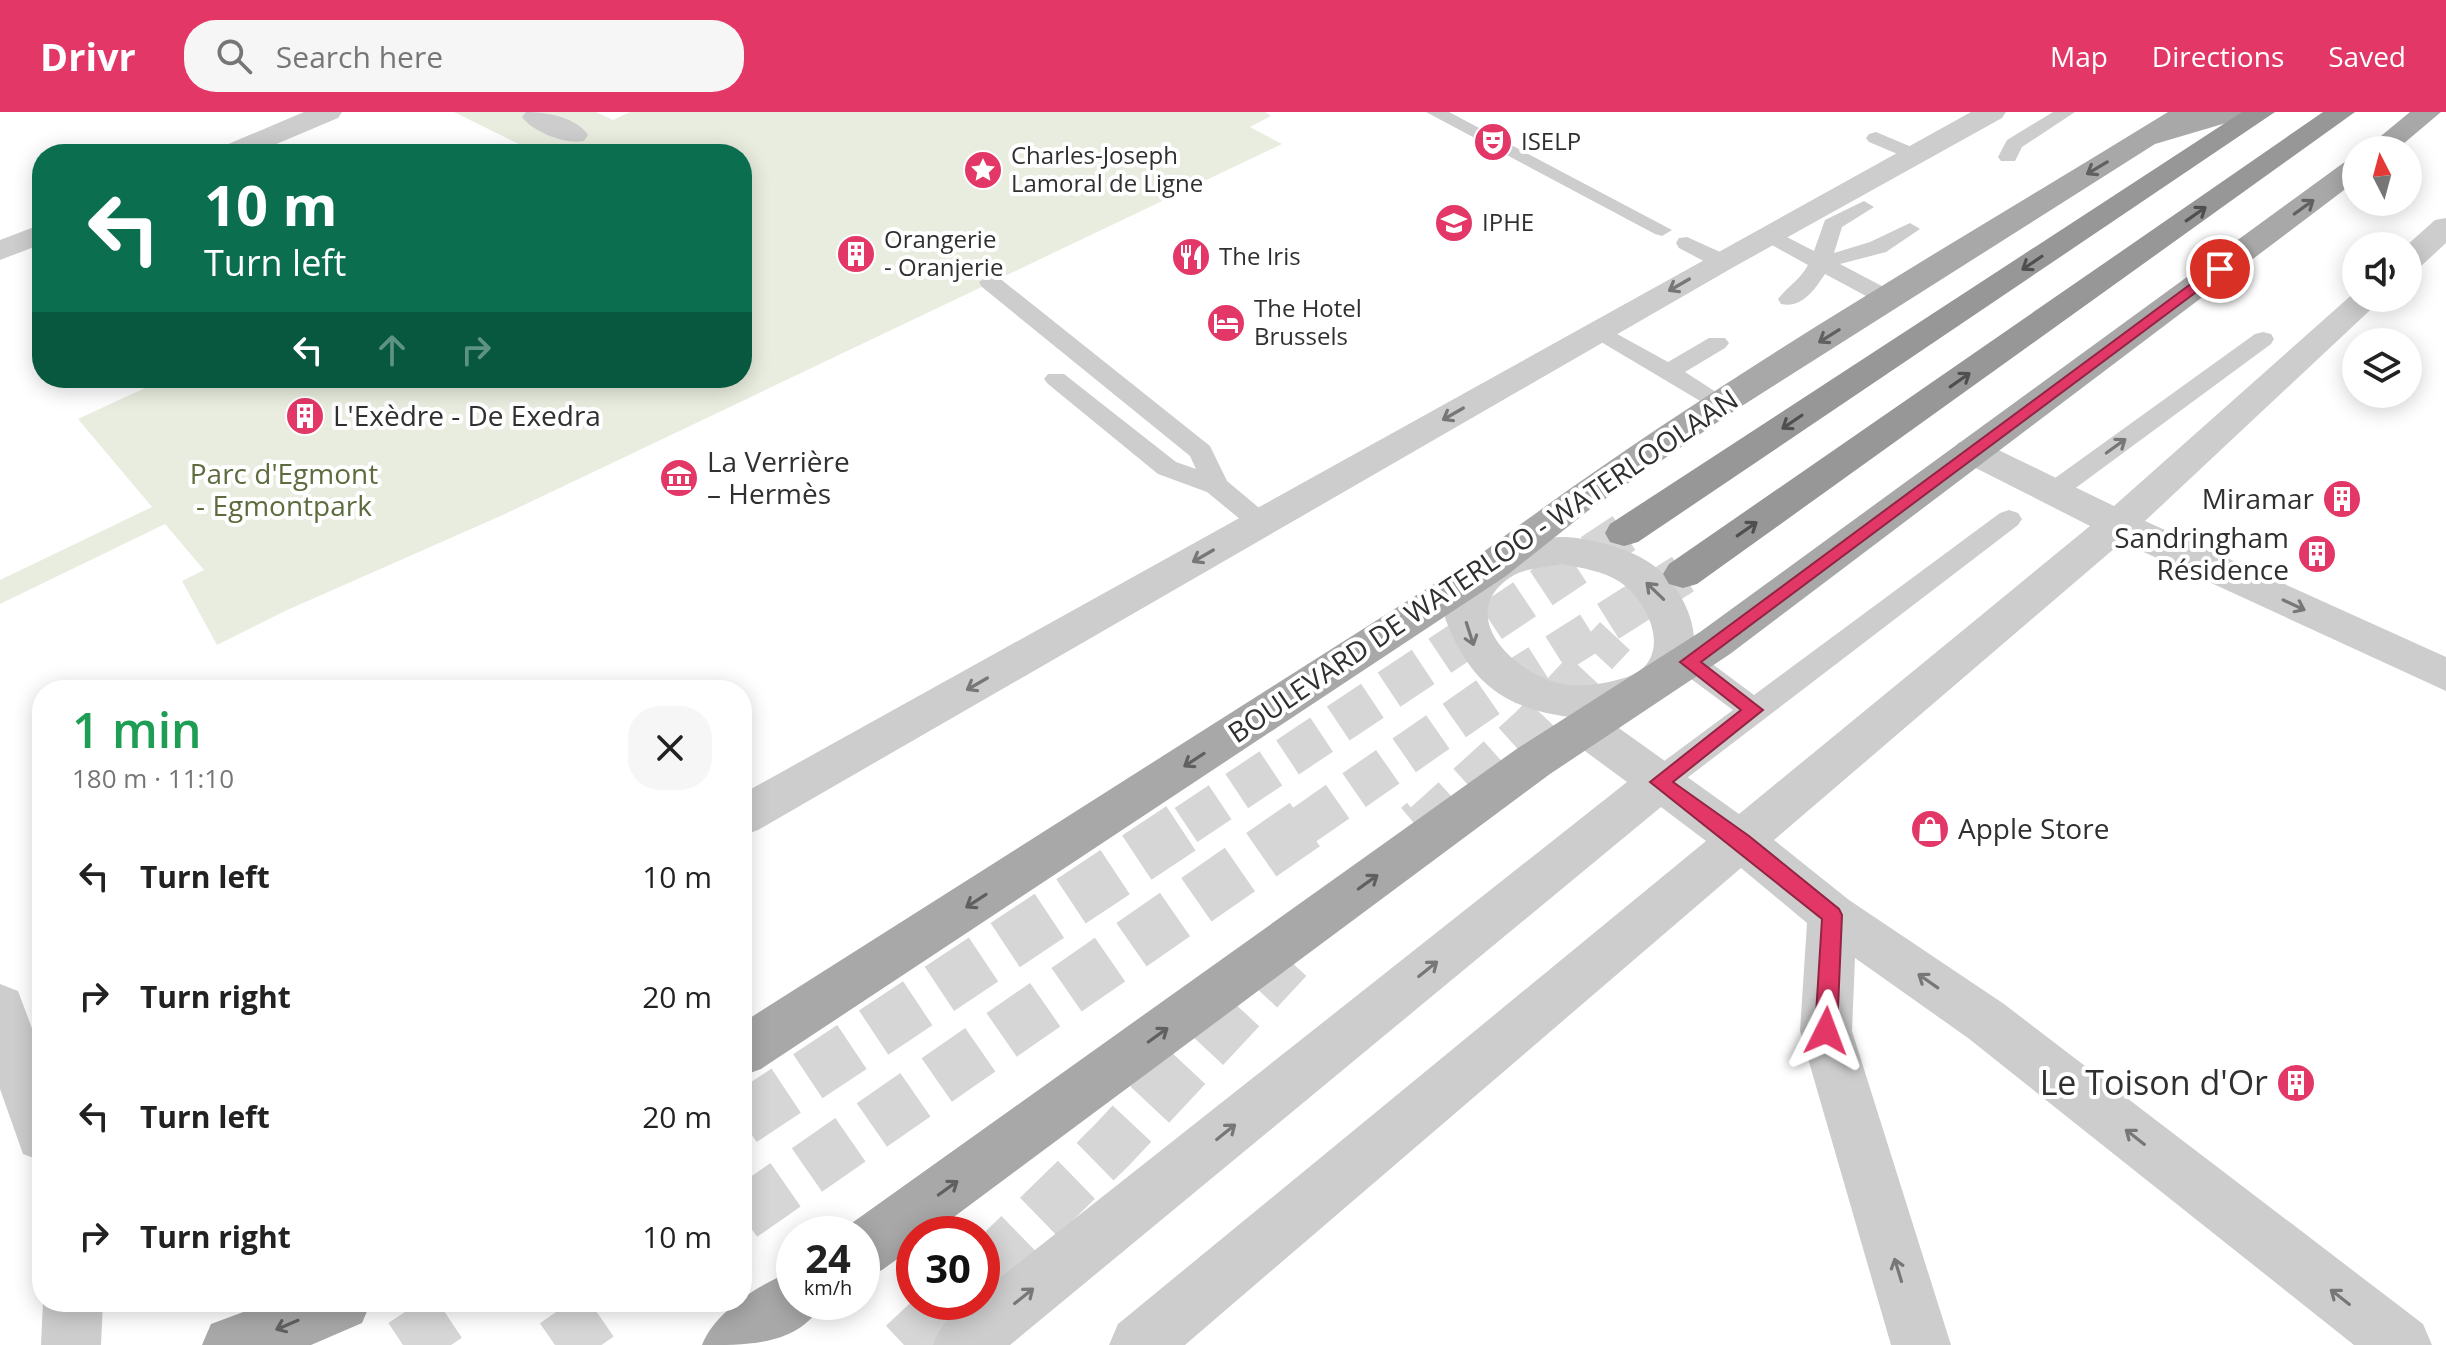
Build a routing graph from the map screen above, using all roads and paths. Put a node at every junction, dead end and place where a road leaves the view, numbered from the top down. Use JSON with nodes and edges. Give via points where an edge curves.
{"nodes":[{"id":1,"x":328,"y":112,"type":"edge"},
{"id":2,"x":1435,"y":112,"type":"edge"},
{"id":3,"x":1992,"y":112,"type":"edge"},
{"id":4,"x":2066,"y":112,"type":"edge"},
{"id":5,"x":2187,"y":112,"type":"edge"},
{"id":6,"x":2233,"y":112,"type":"edge"},
{"id":7,"x":2261,"y":112,"type":"edge"},
{"id":8,"x":2341,"y":112,"type":"edge"},
{"id":9,"x":2427,"y":112,"type":"edge"},
{"id":10,"x":536,"y":117,"type":"dead end"},
{"id":11,"x":574,"y":135,"type":"dead end"},
{"id":12,"x":2396,"y":136,"type":"edge"},
{"id":13,"x":1876,"y":138,"type":"dead end"},
{"id":14,"x":253,"y":144,"type":"edge"},
{"id":15,"x":2134,"y":145,"type":"junction"},
{"id":16,"x":1914,"y":155,"type":"junction"},
{"id":17,"x":2008,"y":157,"type":"dead end"},
{"id":18,"x":2342,"y":177,"type":"edge"},
{"id":19,"x":1864,"y":207,"type":"dead end"},
{"id":20,"x":1885,"y":217,"type":"dead end"},
{"id":21,"x":2446,"y":227,"type":"edge"},
{"id":22,"x":1910,"y":229,"type":"dead end"},
{"id":23,"x":1662,"y":230,"type":"dead end"},
{"id":24,"x":1768,"y":235,"type":"junction"},
{"id":25,"x":32,"y":237,"type":"edge"},
{"id":26,"x":1687,"y":243,"type":"dead end"},
{"id":27,"x":2422,"y":248,"type":"edge"},
{"id":28,"x":0,"y":251,"type":"edge"},
{"id":29,"x":1721,"y":261,"type":"junction"},
{"id":30,"x":1821,"y":263,"type":"junction"},
{"id":31,"x":990,"y":282,"type":"dead end"},
{"id":32,"x":1789,"y":299,"type":"dead end"},
{"id":33,"x":1889,"y":299,"type":"junction"},
{"id":34,"x":2352,"y":312,"type":"edge"},
{"id":35,"x":1599,"y":331,"type":"junction"},
{"id":36,"x":2263,"y":339,"type":"dead end"},
{"id":37,"x":1717,"y":343,"type":"dead end"},
{"id":38,"x":1668,"y":372,"type":"junction"},
{"id":39,"x":1056,"y":379,"type":"dead end"},
{"id":40,"x":1721,"y":403,"type":"junction"},
{"id":41,"x":1971,"y":451,"type":"junction"},
{"id":42,"x":1216,"y":486,"type":"junction"},
{"id":43,"x":2053,"y":492,"type":"junction"},
{"id":44,"x":2009,"y":519,"type":"dead end"},
{"id":45,"x":1261,"y":523,"type":"junction"},
{"id":46,"x":2118,"y":524,"type":"junction"},
{"id":47,"x":1624,"y":533,"type":"tunnel mouth"},
{"id":48,"x":1492,"y":566,"type":"junction"},
{"id":49,"x":1683,"y":574,"type":"tunnel mouth"},
{"id":50,"x":1672,"y":672,"type":"junction"},
{"id":51,"x":2446,"y":675,"type":"edge"},
{"id":52,"x":1754,"y":710,"type":"junction"},
{"id":53,"x":1586,"y":728,"type":"junction"},
{"id":54,"x":1659,"y":782,"type":"junction"},
{"id":55,"x":752,"y":811,"type":"edge"},
{"id":56,"x":1743,"y":842,"type":"junction"},
{"id":57,"x":1832,"y":915,"type":"junction"},
{"id":58,"x":0,"y":1007,"type":"edge"},
{"id":59,"x":752,"y":1046,"type":"edge"},
{"id":60,"x":32,"y":1105,"type":"edge"},
{"id":61,"x":880,"y":1237,"type":"edge"},
{"id":62,"x":73,"y":1312,"type":"edge"},
{"id":63,"x":317,"y":1312,"type":"edge"},
{"id":64,"x":776,"y":1313,"type":"edge"},
{"id":65,"x":71,"y":1345,"type":"edge"},
{"id":66,"x":232,"y":1345,"type":"edge"},
{"id":67,"x":732,"y":1345,"type":"edge"},
{"id":68,"x":963,"y":1345,"type":"edge"},
{"id":69,"x":1139,"y":1345,"type":"edge"},
{"id":70,"x":1921,"y":1345,"type":"edge"},
{"id":71,"x":2402,"y":1345,"type":"edge"}],
"edges":[{"from":1,"to":14,"type":"street"},
{"from":2,"to":23,"type":"lane"},
{"from":3,"to":16,"type":"street"},
{"from":4,"to":17,"type":"lane","via":[[2014,144]]},
{"from":5,"to":15,"type":"main road","name":"BOULEVARD DE WATERLOO - WATERLOOLAAN"},
{"from":6,"to":15,"type":"main road"},
{"from":7,"to":47,"type":"highway","one_way":true},
{"from":49,"to":8,"type":"highway","one_way":true},
{"from":9,"to":12,"type":"main road"},
{"from":10,"to":11,"type":"street"},
{"from":13,"to":16,"type":"lane"},
{"from":15,"to":33,"type":"main road","name":"BOULEVARD DE WATERLOO - WATERLOOLAAN","one_way":true},
{"from":16,"to":24,"type":"street"},
{"from":41,"to":18,"type":"main road","one_way":true},
{"from":19,"to":30,"type":"lane","via":[[1832,224]]},
{"from":20,"to":30,"type":"lane"},
{"from":21,"to":27,"type":"street"},
{"from":22,"to":30,"type":"lane","via":[[1878,247]]},
{"from":24,"to":29,"type":"street"},
{"from":24,"to":30,"type":"lane"},
{"from":25,"to":28,"type":"street"},
{"from":26,"to":29,"type":"lane"},
{"from":29,"to":35,"type":"street","one_way":true},
{"from":30,"to":32,"type":"lane","via":[[1808,288]]},
{"from":30,"to":33,"type":"lane"},
{"from":31,"to":42,"type":"lane","via":[[1201,452]]},
{"from":33,"to":40,"type":"main road","name":"BOULEVARD DE WATERLOO - WATERLOOLAAN","one_way":true},
{"from":34,"to":46,"type":"street"},
{"from":35,"to":38,"type":"lane"},
{"from":35,"to":45,"type":"street","one_way":true},
{"from":43,"to":36,"type":"lane","one_way":true},
{"from":37,"to":38,"type":"lane"},
{"from":38,"to":40,"type":"lane"},
{"from":39,"to":42,"type":"lane","via":[[1167,468]]},
{"from":40,"to":48,"type":"main road","name":"BOULEVARD DE WATERLOO - WATERLOOLAAN","via":[[1576,501]]},
{"from":41,"to":43,"type":"street"},
{"from":41,"to":50,"type":"main road"},
{"from":42,"to":45,"type":"lane"},
{"from":43,"to":46,"type":"street"},
{"from":44,"to":52,"type":"lane"},
{"from":45,"to":55,"type":"street","one_way":true},
{"from":46,"to":51,"type":"street","one_way":true},
{"from":46,"to":56,"type":"street"},
{"from":50,"to":48,"type":"street","one_way":true,"via":[[1677,629],[1664,600],[1637,574],[1602,557],[1562,550],[1524,553]]},
{"from":48,"to":50,"type":"street","one_way":true,"via":[[1471,588],[1464,617],[1474,647],[1499,674],[1536,694],[1580,703],[1621,699]]},
{"from":48,"to":59,"type":"main road","name":"BOULEVARD DE WATERLOO - WATERLOOLAAN","one_way":true},
{"from":50,"to":52,"type":"lane"},
{"from":50,"to":53,"type":"main road"},
{"from":52,"to":54,"type":"lane"},
{"from":53,"to":54,"type":"street"},
{"from":61,"to":53,"type":"main road","one_way":true},
{"from":54,"to":56,"type":"street"},
{"from":68,"to":54,"type":"street","one_way":true},
{"from":56,"to":57,"type":"street"},
{"from":56,"to":69,"type":"street"},
{"from":70,"to":57,"type":"street","one_way":true,"via":[[1826,1031]]},
{"from":71,"to":57,"type":"street","one_way":true,"via":[[1986,1021]]},
{"from":58,"to":60,"type":"street"},
{"from":62,"to":65,"type":"street"},
{"from":63,"to":66,"type":"main road","one_way":true},
{"from":64,"to":67,"type":"main road"}]}
